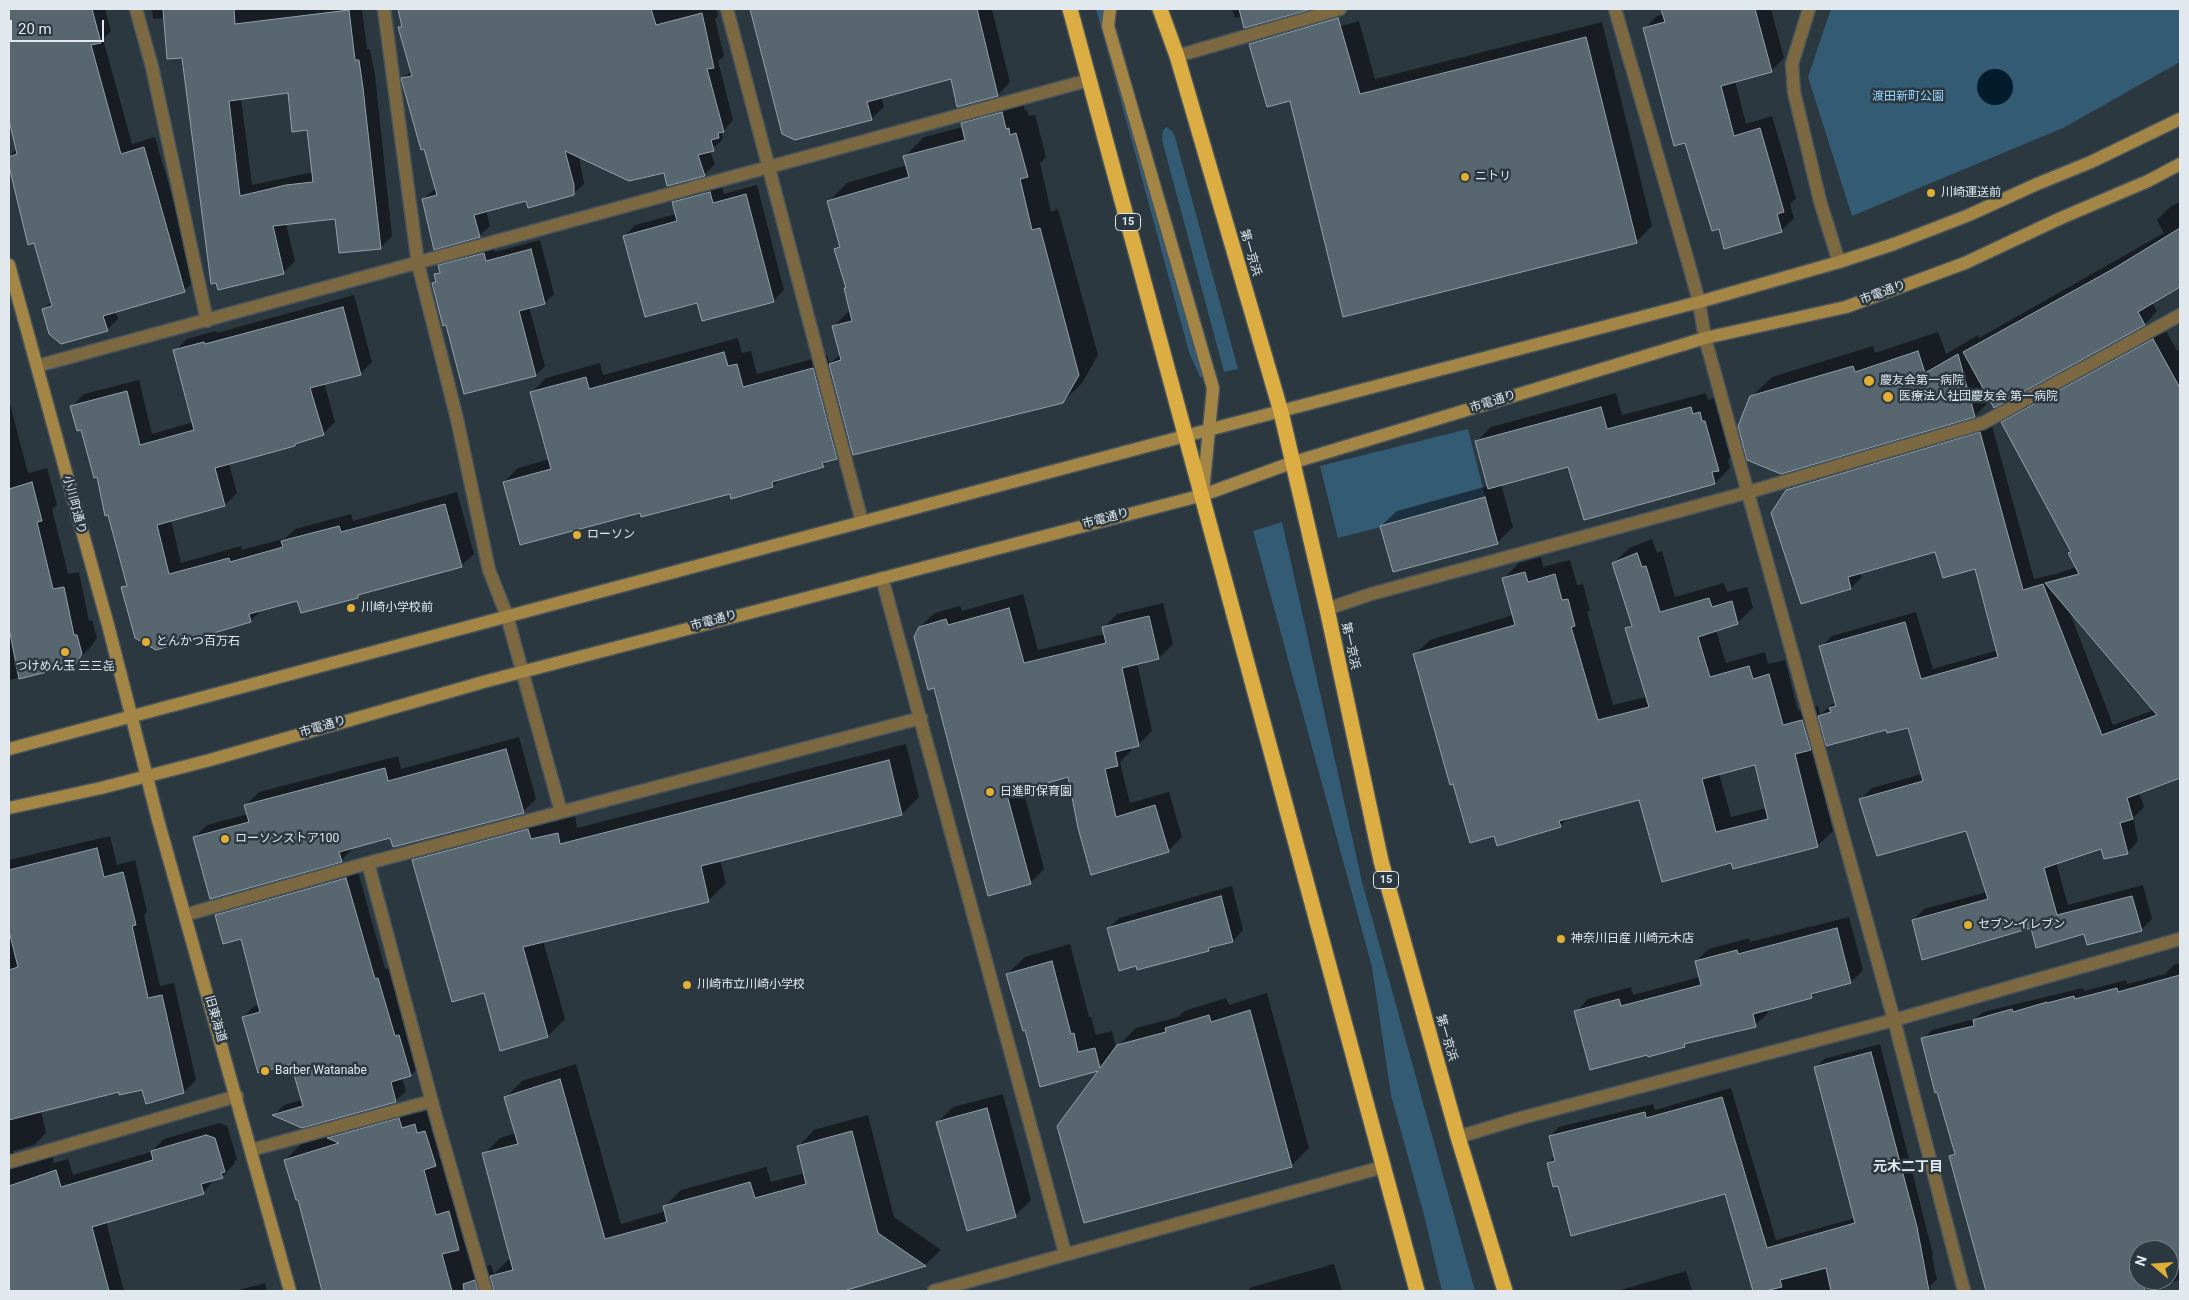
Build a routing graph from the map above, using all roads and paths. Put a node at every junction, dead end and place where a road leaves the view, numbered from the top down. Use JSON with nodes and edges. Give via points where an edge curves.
{"nodes":[{"id":1,"x":136,"y":9,"type":"edge"},
{"id":2,"x":384,"y":9,"type":"edge"},
{"id":3,"x":727,"y":9,"type":"edge"},
{"id":4,"x":1070,"y":9,"type":"edge"},
{"id":5,"x":1110,"y":9,"type":"edge"},
{"id":6,"x":1160,"y":9,"type":"edge"},
{"id":7,"x":1340,"y":9,"type":"edge"},
{"id":8,"x":1615,"y":9,"type":"edge"},
{"id":9,"x":1809,"y":9,"type":"edge"},
{"id":10,"x":1177,"y":56,"type":"junction"},
{"id":11,"x":1089,"y":80,"type":"junction"},
{"id":12,"x":2180,"y":119,"type":"edge"},
{"id":13,"x":2180,"y":164,"type":"edge"},
{"id":14,"x":768,"y":168,"type":"junction"},
{"id":15,"x":1840,"y":262,"type":"junction"},
{"id":16,"x":418,"y":264,"type":"junction"},
{"id":17,"x":9,"y":265,"type":"edge"},
{"id":18,"x":1699,"y":302,"type":"junction"},
{"id":19,"x":2180,"y":315,"type":"edge"},
{"id":20,"x":207,"y":321,"type":"junction"},
{"id":21,"x":1705,"y":338,"type":"junction"},
{"id":22,"x":37,"y":366,"type":"junction"},
{"id":23,"x":1281,"y":412,"type":"junction"},
{"id":24,"x":1209,"y":430,"type":"junction"},
{"id":25,"x":1185,"y":436,"type":"junction"},
{"id":26,"x":1291,"y":463,"type":"junction"},
{"id":27,"x":1749,"y":492,"type":"junction"},
{"id":28,"x":1203,"y":495,"type":"junction"},
{"id":29,"x":862,"y":522,"type":"junction"},
{"id":30,"x":882,"y":578,"type":"junction"},
{"id":31,"x":1326,"y":610,"type":"junction"},
{"id":32,"x":508,"y":616,"type":"junction"},
{"id":33,"x":523,"y":671,"type":"junction"},
{"id":34,"x":131,"y":715,"type":"junction"},
{"id":35,"x":921,"y":718,"type":"junction"},
{"id":36,"x":139,"y":746,"type":"joint"},
{"id":37,"x":9,"y":749,"type":"edge"},
{"id":38,"x":147,"y":776,"type":"junction"},
{"id":39,"x":9,"y":808,"type":"edge"},
{"id":40,"x":560,"y":812,"type":"junction"},
{"id":41,"x":368,"y":863,"type":"junction"},
{"id":42,"x":185,"y":915,"type":"junction"},
{"id":43,"x":2180,"y":940,"type":"edge"},
{"id":44,"x":1894,"y":1020,"type":"junction"},
{"id":45,"x":237,"y":1096,"type":"junction"},
{"id":46,"x":432,"y":1101,"type":"junction"},
{"id":47,"x":1458,"y":1137,"type":"junction"},
{"id":48,"x":251,"y":1150,"type":"junction"},
{"id":49,"x":9,"y":1162,"type":"edge"},
{"id":50,"x":1384,"y":1166,"type":"junction"},
{"id":51,"x":1066,"y":1253,"type":"junction"},
{"id":52,"x":290,"y":1291,"type":"edge"},
{"id":53,"x":486,"y":1291,"type":"edge"},
{"id":54,"x":934,"y":1291,"type":"edge"},
{"id":55,"x":1417,"y":1291,"type":"edge"},
{"id":56,"x":1505,"y":1291,"type":"edge"},
{"id":57,"x":1964,"y":1291,"type":"edge"}],
"edges":[{"from":1,"to":20,"type":"street","via":[[152,67]]},
{"from":2,"to":16,"type":"street"},
{"from":3,"to":14,"type":"street"},
{"from":4,"to":11,"type":"highway","number":"15"},
{"from":5,"to":24,"type":"main road","via":[[1108,26],[1214,388]]},
{"from":6,"to":10,"type":"highway","name":"第一京浜","number":"15"},
{"from":7,"to":10,"type":"street"},
{"from":8,"to":18,"type":"street"},
{"from":9,"to":15,"type":"street","via":[[1792,64],[1794,92],[1820,201]]},
{"from":10,"to":23,"type":"highway","name":"第一京浜","number":"15"},
{"from":11,"to":14,"type":"street"},
{"from":11,"to":25,"type":"highway","number":"15"},
{"from":12,"to":15,"type":"main road","via":[[1969,215]]},
{"from":13,"to":21,"type":"main road","name":"市電通り","via":[[1965,263],[1846,307]]},
{"from":14,"to":16,"type":"street"},
{"from":14,"to":29,"type":"street"},
{"from":15,"to":18,"type":"main road"},
{"from":16,"to":20,"type":"street"},
{"from":16,"to":32,"type":"street","via":[[457,419],[488,570]]},
{"from":17,"to":22,"type":"main road","name":"小川町通り"},
{"from":18,"to":21,"type":"street"},
{"from":18,"to":23,"type":"main road"},
{"from":19,"to":27,"type":"street","via":[[1982,423]]},
{"from":20,"to":22,"type":"street"},
{"from":21,"to":26,"type":"main road","name":"市電通り"},
{"from":21,"to":27,"type":"street"},
{"from":22,"to":34,"type":"main road","name":"小川町通り"},
{"from":23,"to":24,"type":"main road"},
{"from":23,"to":26,"type":"highway","name":"第一京浜","number":"15"},
{"from":24,"to":25,"type":"main road"},
{"from":24,"to":28,"type":"main road"},
{"from":25,"to":28,"type":"highway","number":"15"},
{"from":25,"to":29,"type":"main road"},
{"from":26,"to":28,"type":"main road","name":"市電通り"},
{"from":26,"to":31,"type":"highway","name":"第一京浜","number":"15"},
{"from":27,"to":31,"type":"street","via":[[1371,594]]},
{"from":27,"to":44,"type":"street"},
{"from":28,"to":30,"type":"main road","name":"市電通り"},
{"from":28,"to":50,"type":"highway","number":"15"},
{"from":29,"to":32,"type":"main road"},
{"from":30,"to":33,"type":"main road","name":"市電通り"},
{"from":30,"to":35,"type":"street"},
{"from":31,"to":47,"type":"highway","name":"第一京浜","number":"15","via":[[1381,862]]},
{"from":32,"to":33,"type":"street"},
{"from":32,"to":34,"type":"main road"},
{"from":33,"to":38,"type":"main road","name":"市電通り"},
{"from":33,"to":40,"type":"street"},
{"from":34,"to":36,"type":"main road","name":"小川町通り"},
{"from":34,"to":37,"type":"main road"},
{"from":35,"to":40,"type":"street"},
{"from":35,"to":51,"type":"street"},
{"from":36,"to":38,"type":"main road","name":"旧東海道"},
{"from":38,"to":39,"type":"main road","name":"市電通り"},
{"from":38,"to":42,"type":"main road","name":"旧東海道"},
{"from":40,"to":41,"type":"street"},
{"from":41,"to":42,"type":"street"},
{"from":41,"to":46,"type":"street"},
{"from":42,"to":45,"type":"main road","name":"旧東海道"},
{"from":43,"to":44,"type":"street"},
{"from":44,"to":47,"type":"street"},
{"from":44,"to":57,"type":"street"},
{"from":45,"to":48,"type":"main road","name":"旧東海道"},
{"from":45,"to":49,"type":"street"},
{"from":46,"to":48,"type":"street"},
{"from":46,"to":53,"type":"street"},
{"from":47,"to":56,"type":"highway","name":"第一京浜","number":"15"},
{"from":48,"to":52,"type":"main road","name":"旧東海道"},
{"from":50,"to":51,"type":"street"},
{"from":50,"to":55,"type":"highway","number":"15"},
{"from":51,"to":54,"type":"street"}]}
